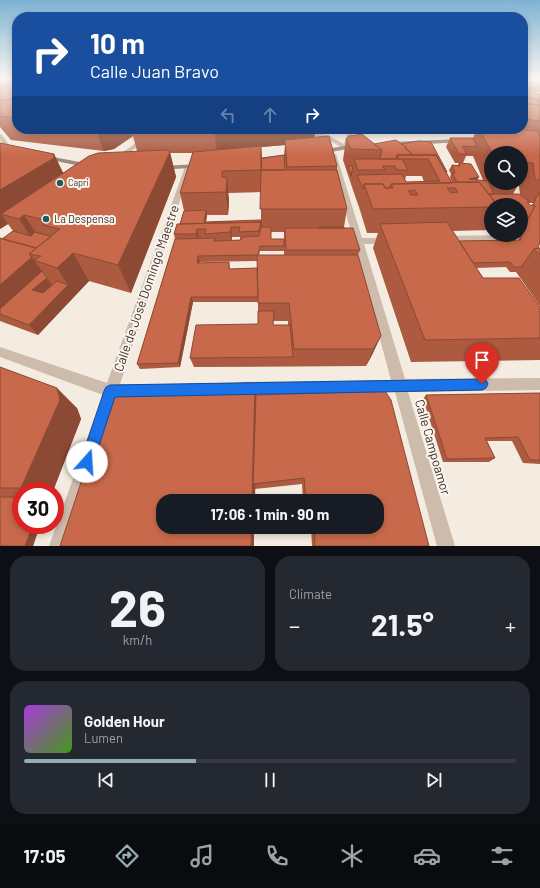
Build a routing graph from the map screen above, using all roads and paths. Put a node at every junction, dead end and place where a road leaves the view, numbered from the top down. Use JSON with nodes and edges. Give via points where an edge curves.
{"nodes":[{"id":1,"x":152,"y":134,"type":"edge"},
{"id":2,"x":312,"y":134,"type":"edge"},
{"id":3,"x":350,"y":134,"type":"edge"},
{"id":4,"x":0,"y":136,"type":"edge"},
{"id":5,"x":468,"y":141,"type":"edge"},
{"id":6,"x":385,"y":144,"type":"edge"},
{"id":7,"x":364,"y":146,"type":"edge"},
{"id":8,"x":0,"y":148,"type":"edge"},
{"id":9,"x":346,"y":148,"type":"junction"},
{"id":10,"x":10,"y":150,"type":"junction"},
{"id":11,"x":332,"y":150,"type":"junction"},
{"id":12,"x":17,"y":152,"type":"edge"},
{"id":13,"x":309,"y":153,"type":"edge"},
{"id":14,"x":32,"y":154,"type":"edge"},
{"id":15,"x":110,"y":165,"type":"edge"},
{"id":16,"x":211,"y":165,"type":"edge"},
{"id":17,"x":98,"y":167,"type":"edge"},
{"id":18,"x":188,"y":167,"type":"junction"},
{"id":19,"x":150,"y":168,"type":"edge"},
{"id":20,"x":484,"y":238,"type":"edge"},
{"id":21,"x":436,"y":239,"type":"edge"},
{"id":22,"x":398,"y":240,"type":"edge"},
{"id":23,"x":359,"y":241,"type":"junction"},
{"id":24,"x":0,"y":352,"type":"edge"},
{"id":25,"x":540,"y":384,"type":"edge"},
{"id":26,"x":400,"y":386,"type":"junction"},
{"id":27,"x":228,"y":389,"type":"edge"},
{"id":28,"x":134,"y":390,"type":"edge"},
{"id":29,"x":110,"y":391,"type":"junction"},
{"id":30,"x":58,"y":546,"type":"edge"},
{"id":31,"x":446,"y":546,"type":"edge"}],
"edges":[{"from":1,"to":15,"type":"street"},
{"from":2,"to":9,"type":"street","via":[[329,136]]},
{"from":3,"to":9,"type":"street"},
{"from":4,"to":10,"type":"street"},
{"from":5,"to":6,"type":"main road"},
{"from":7,"to":9,"type":"main road"},
{"from":8,"to":10,"type":"main road"},
{"from":9,"to":11,"type":"main road"},
{"from":10,"to":12,"type":"main road"},
{"from":11,"to":13,"type":"main road"},
{"from":11,"to":23,"type":"street","name":"Calle Campoamor"},
{"from":14,"to":17,"type":"main road"},
{"from":16,"to":18,"type":"main road"},
{"from":18,"to":19,"type":"main road"},
{"from":18,"to":29,"type":"street","name":"Calle de José Domingo Maestre"},
{"from":20,"to":21,"type":"street"},
{"from":22,"to":23,"type":"street"},
{"from":23,"to":26,"type":"street","name":"Calle Campoamor"},
{"from":24,"to":29,"type":"street"},
{"from":25,"to":26,"type":"street"},
{"from":26,"to":27,"type":"street"},
{"from":26,"to":31,"type":"street","name":"Calle Campoamor"},
{"from":28,"to":29,"type":"street"},
{"from":29,"to":30,"type":"street","name":"Calle de José Domingo Maestre"}]}
